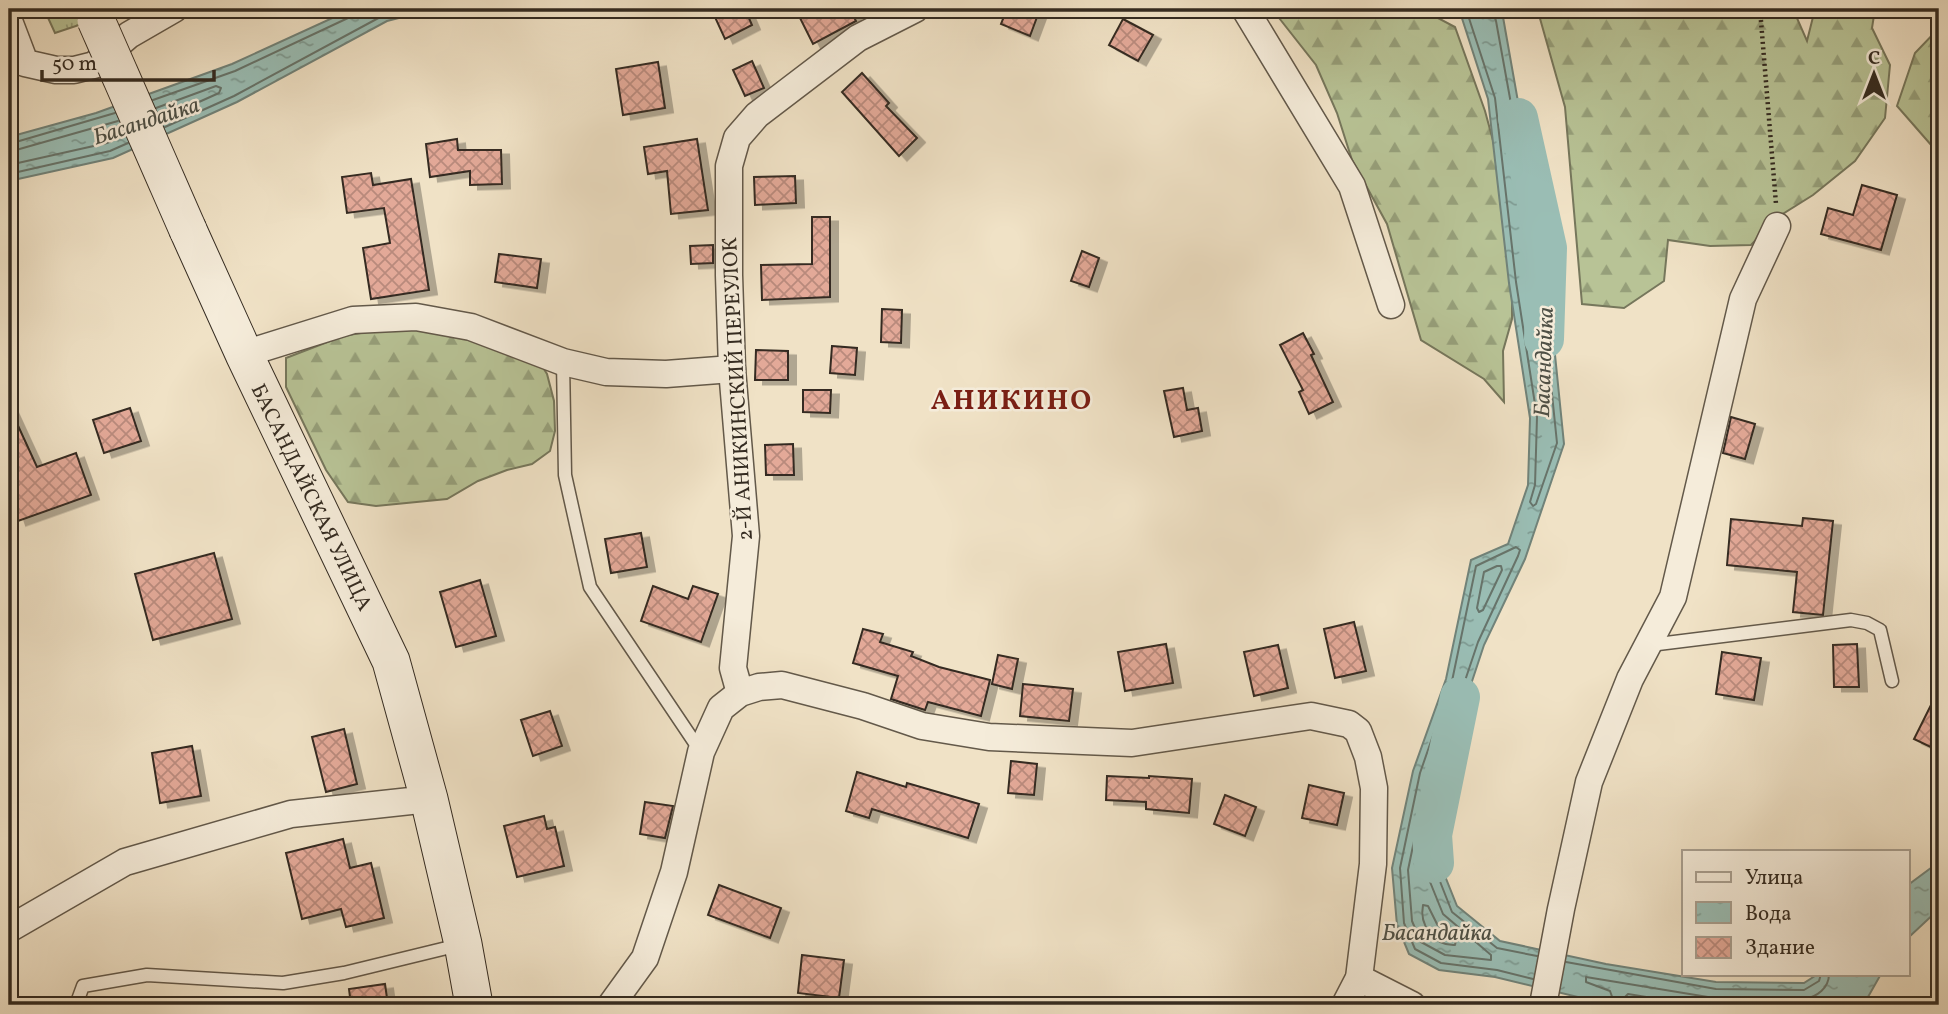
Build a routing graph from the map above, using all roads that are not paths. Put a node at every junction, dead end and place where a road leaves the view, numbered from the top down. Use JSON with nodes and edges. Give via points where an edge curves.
{"nodes":[{"id":1,"x":174,"y":9,"type":"edge"},
{"id":2,"x":915,"y":9,"type":"edge"},
{"id":3,"x":1245,"y":9,"type":"edge"},
{"id":4,"x":93,"y":14,"type":"edge"},
{"id":5,"x":9,"y":21,"type":"edge"},
{"id":6,"x":17,"y":65,"type":"edge"},
{"id":7,"x":1777,"y":226,"type":"road end"},
{"id":8,"x":1391,"y":305,"type":"dead end"},
{"id":9,"x":244,"y":354,"type":"junction"},
{"id":10,"x":564,"y":362,"type":"junction"},
{"id":11,"x":732,"y":369,"type":"junction"},
{"id":12,"x":1650,"y":645,"type":"junction"},
{"id":13,"x":1892,"y":681,"type":"dead end"},
{"id":14,"x":740,"y":693,"type":"junction"},
{"id":15,"x":701,"y":752,"type":"junction"},
{"id":16,"x":429,"y":799,"type":"junction"},
{"id":17,"x":9,"y":929,"type":"edge"},
{"id":18,"x":463,"y":944,"type":"junction"},
{"id":19,"x":1359,"y":978,"type":"junction"},
{"id":20,"x":76,"y":1005,"type":"edge"},
{"id":21,"x":474,"y":1005,"type":"edge"},
{"id":22,"x":611,"y":1005,"type":"edge"},
{"id":23,"x":1345,"y":1005,"type":"edge"},
{"id":24,"x":1412,"y":1005,"type":"edge"},
{"id":25,"x":1543,"y":1005,"type":"edge"}],
"edges":[{"from":1,"to":6,"type":"street","via":[[129,35],[94,65],[74,70]]},
{"from":2,"to":11,"type":"street","name":"2-Й АНИКИНСКИЙ ПЕРЕУЛОК","via":[[858,38],[757,114],[737,138],[729,166]]},
{"from":3,"to":8,"type":"street","via":[[1352,186]]},
{"from":4,"to":9,"type":"street","name":"БАСАНДАЙСКАЯ УЛИЦА","bridge":true},
{"from":5,"to":6,"type":"street"},
{"from":7,"to":12,"type":"street","via":[[1743,299],[1673,597]]},
{"from":9,"to":10,"type":"street","via":[[353,320],[416,317],[471,327]]},
{"from":9,"to":16,"type":"street","name":"БАСАНДАЙСКАЯ УЛИЦА","via":[[391,662]]},
{"from":10,"to":11,"type":"street","via":[[606,372]]},
{"from":10,"to":15,"type":"lane","via":[[565,475],[590,587]]},
{"from":11,"to":14,"type":"street","name":"2-Й АНИКИНСКИЙ ПЕРЕУЛОК","via":[[746,536],[733,668]]},
{"from":12,"to":13,"type":"lane","via":[[1851,620],[1867,622],[1880,630]]},
{"from":12,"to":25,"type":"street","via":[[1630,679],[1589,782]]},
{"from":14,"to":15,"type":"street","via":[[721,708]]},
{"from":14,"to":19,"type":"street","via":[[782,685],[922,726],[1002,737],[1132,743],[1311,716],[1349,724],[1358,731],[1374,788],[1373,864]]},
{"from":15,"to":22,"type":"street","via":[[674,872],[645,958]]},
{"from":16,"to":17,"type":"street","via":[[291,814],[125,862]]},
{"from":16,"to":18,"type":"street","name":"БАСАНДАЙСКАЯ УЛИЦА"},
{"from":18,"to":20,"type":"lane","via":[[283,983],[147,975],[83,986]]},
{"from":18,"to":21,"type":"street","name":"БАСАНДАЙСКАЯ УЛИЦА"},
{"from":19,"to":23,"type":"street"},
{"from":19,"to":24,"type":"street"}]}
